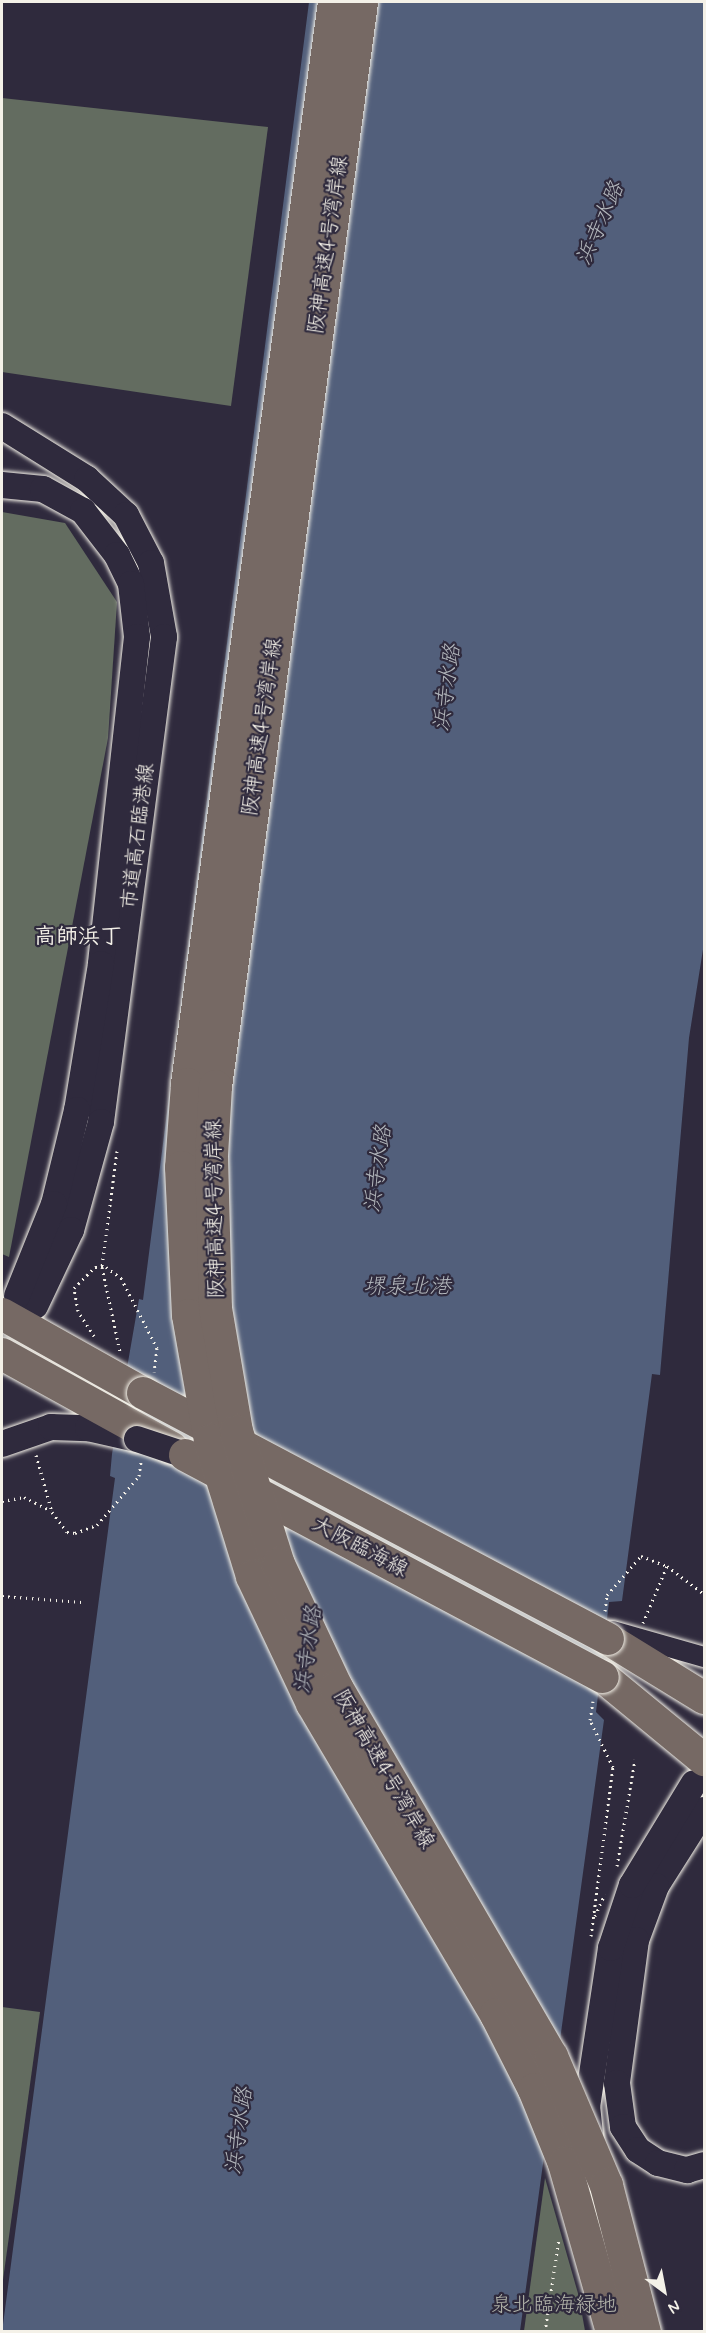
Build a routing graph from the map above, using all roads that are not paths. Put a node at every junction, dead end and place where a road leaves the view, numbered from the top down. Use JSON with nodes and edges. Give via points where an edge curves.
{"nodes":[{"id":1,"x":334,"y":2,"type":"edge"},
{"id":2,"x":361,"y":2,"type":"edge"},
{"id":3,"x":2,"y":426,"type":"edge"},
{"id":4,"x":2,"y":485,"type":"edge"},
{"id":5,"x":18,"y":1305,"type":"edge"},
{"id":6,"x":2,"y":1354,"type":"edge"},
{"id":7,"x":137,"y":1434,"type":"junction"},
{"id":8,"x":2,"y":1444,"type":"edge"},
{"id":9,"x":609,"y":1635,"type":"junction"},
{"id":10,"x":705,"y":1657,"type":"edge"},
{"id":11,"x":705,"y":1698,"type":"edge"},
{"id":12,"x":699,"y":1772,"type":"edge"},
{"id":13,"x":705,"y":1810,"type":"edge"},
{"id":14,"x":564,"y":2163,"type":"junction"},
{"id":15,"x":705,"y":2165,"type":"edge"},
{"id":16,"x":601,"y":2331,"type":"edge"},
{"id":17,"x":612,"y":2331,"type":"edge"},
{"id":18,"x":642,"y":2331,"type":"edge"}],
"edges":[{"from":1,"to":14,"type":"highway","name":"阪神高速4号湾岸線","bridge":true,"via":[[187,1084],[181,1167],[188,1315],[197,1380],[228,1508],[281,1643],[496,2014]]},
{"from":2,"to":18,"type":"highway","name":"阪神高速4号湾岸線","bridge":true,"via":[[215,1086],[210,1156],[216,1308],[236,1431],[278,1564],[336,1688],[551,2056],[606,2184]]},
{"from":3,"to":5,"type":"street","name":"市道高石臨港線","via":[[87,479],[126,515],[151,563],[164,637],[101,1122],[71,1230]]},
{"from":4,"to":5,"type":"street","name":"市道高石臨港線","via":[[43,489],[83,511],[117,555],[130,584],[137,637],[101,964],[77,1110],[54,1204]]},
{"from":5,"to":9,"type":"main road","name":"大阪臨海線","bridge":true,"via":[[143,1393]]},
{"from":6,"to":7,"type":"main road","name":"大阪臨海線"},
{"from":7,"to":8,"type":"street","via":[[51,1427]]},
{"from":7,"to":12,"type":"main road","name":"大阪臨海線","bridge":true,"via":[[185,1455],[603,1677]]},
{"from":9,"to":10,"type":"street"},
{"from":9,"to":11,"type":"main road","name":"大阪臨海線"},
{"from":12,"to":18,"type":"street","via":[[632,1885],[611,1948],[587,2107],[596,2176]]},
{"from":13,"to":15,"type":"street","via":[[656,1886],[636,1940],[617,2083],[623,2127],[638,2150],[658,2163],[687,2170]]},
{"from":14,"to":16,"type":"highway","bridge":true},
{"from":14,"to":17,"type":"highway","name":"阪神高速4号湾岸線","bridge":true}]}
